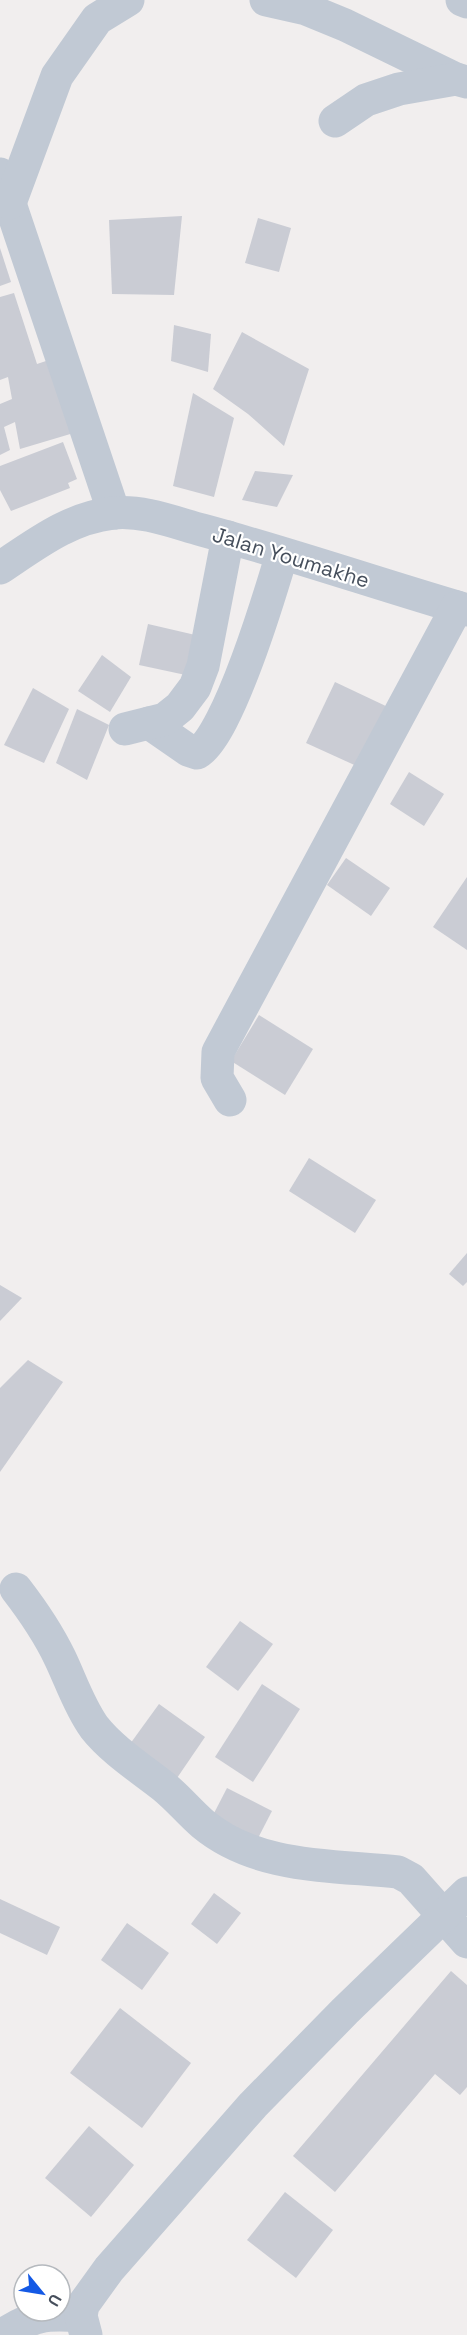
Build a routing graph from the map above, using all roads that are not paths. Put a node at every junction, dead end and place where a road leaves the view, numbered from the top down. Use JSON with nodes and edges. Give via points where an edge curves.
{"nodes":[{"id":1,"x":128,"y":0,"type":"edge"},
{"id":2,"x":266,"y":0,"type":"edge"},
{"id":3,"x":462,"y":0,"type":"edge"},
{"id":4,"x":467,"y":2,"type":"edge"},
{"id":5,"x":309,"y":4,"type":"edge"},
{"id":6,"x":461,"y":81,"type":"edge"},
{"id":7,"x":335,"y":120,"type":"dead end"},
{"id":8,"x":5,"y":188,"type":"edge"},
{"id":9,"x":114,"y":513,"type":"junction"},
{"id":10,"x":228,"y":537,"type":"junction"},
{"id":11,"x":282,"y":554,"type":"junction"},
{"id":12,"x":1,"y":562,"type":"edge"},
{"id":13,"x":462,"y":608,"type":"edge"},
{"id":14,"x":230,"y":1100,"type":"dead end"},
{"id":15,"x":16,"y":1589,"type":"dead end"},
{"id":16,"x":456,"y":1904,"type":"edge"},
{"id":17,"x":467,"y":1942,"type":"edge"},
{"id":18,"x":84,"y":2326,"type":"edge"},
{"id":19,"x":2,"y":2335,"type":"edge"}],
"edges":[{"from":1,"to":8,"type":"street","via":[[98,19],[57,76]]},
{"from":2,"to":5,"type":"street"},
{"from":3,"to":4,"type":"street"},
{"from":5,"to":6,"type":"street"},
{"from":6,"to":7,"type":"street","via":[[399,89],[366,100]]},
{"from":8,"to":9,"type":"street"},
{"from":9,"to":10,"type":"street","name":"Jalan Youmakhe","via":[[137,513]]},
{"from":9,"to":12,"type":"street","name":"Jalan Youmakhe","via":[[85,518]]},
{"from":10,"to":11,"type":"street","name":"Jalan Youmakhe"},
{"from":10,"to":11,"type":"street","via":[[203,666],[195,687],[165,719],[136,726],[197,753],[205,749],[226,711],[256,636]]},
{"from":11,"to":13,"type":"street","name":"Jalan Youmakhe"},
{"from":13,"to":14,"type":"street","via":[[218,1052],[217,1078]]},
{"from":15,"to":16,"type":"street","via":[[39,1618],[95,1728],[203,1824],[231,1842],[269,1858],[398,1872]]},
{"from":16,"to":17,"type":"street"},
{"from":16,"to":18,"type":"street","via":[[253,2105],[109,2269],[83,2305]]},
{"from":18,"to":19,"type":"street","via":[[56,2314],[36,2316]]}]}
